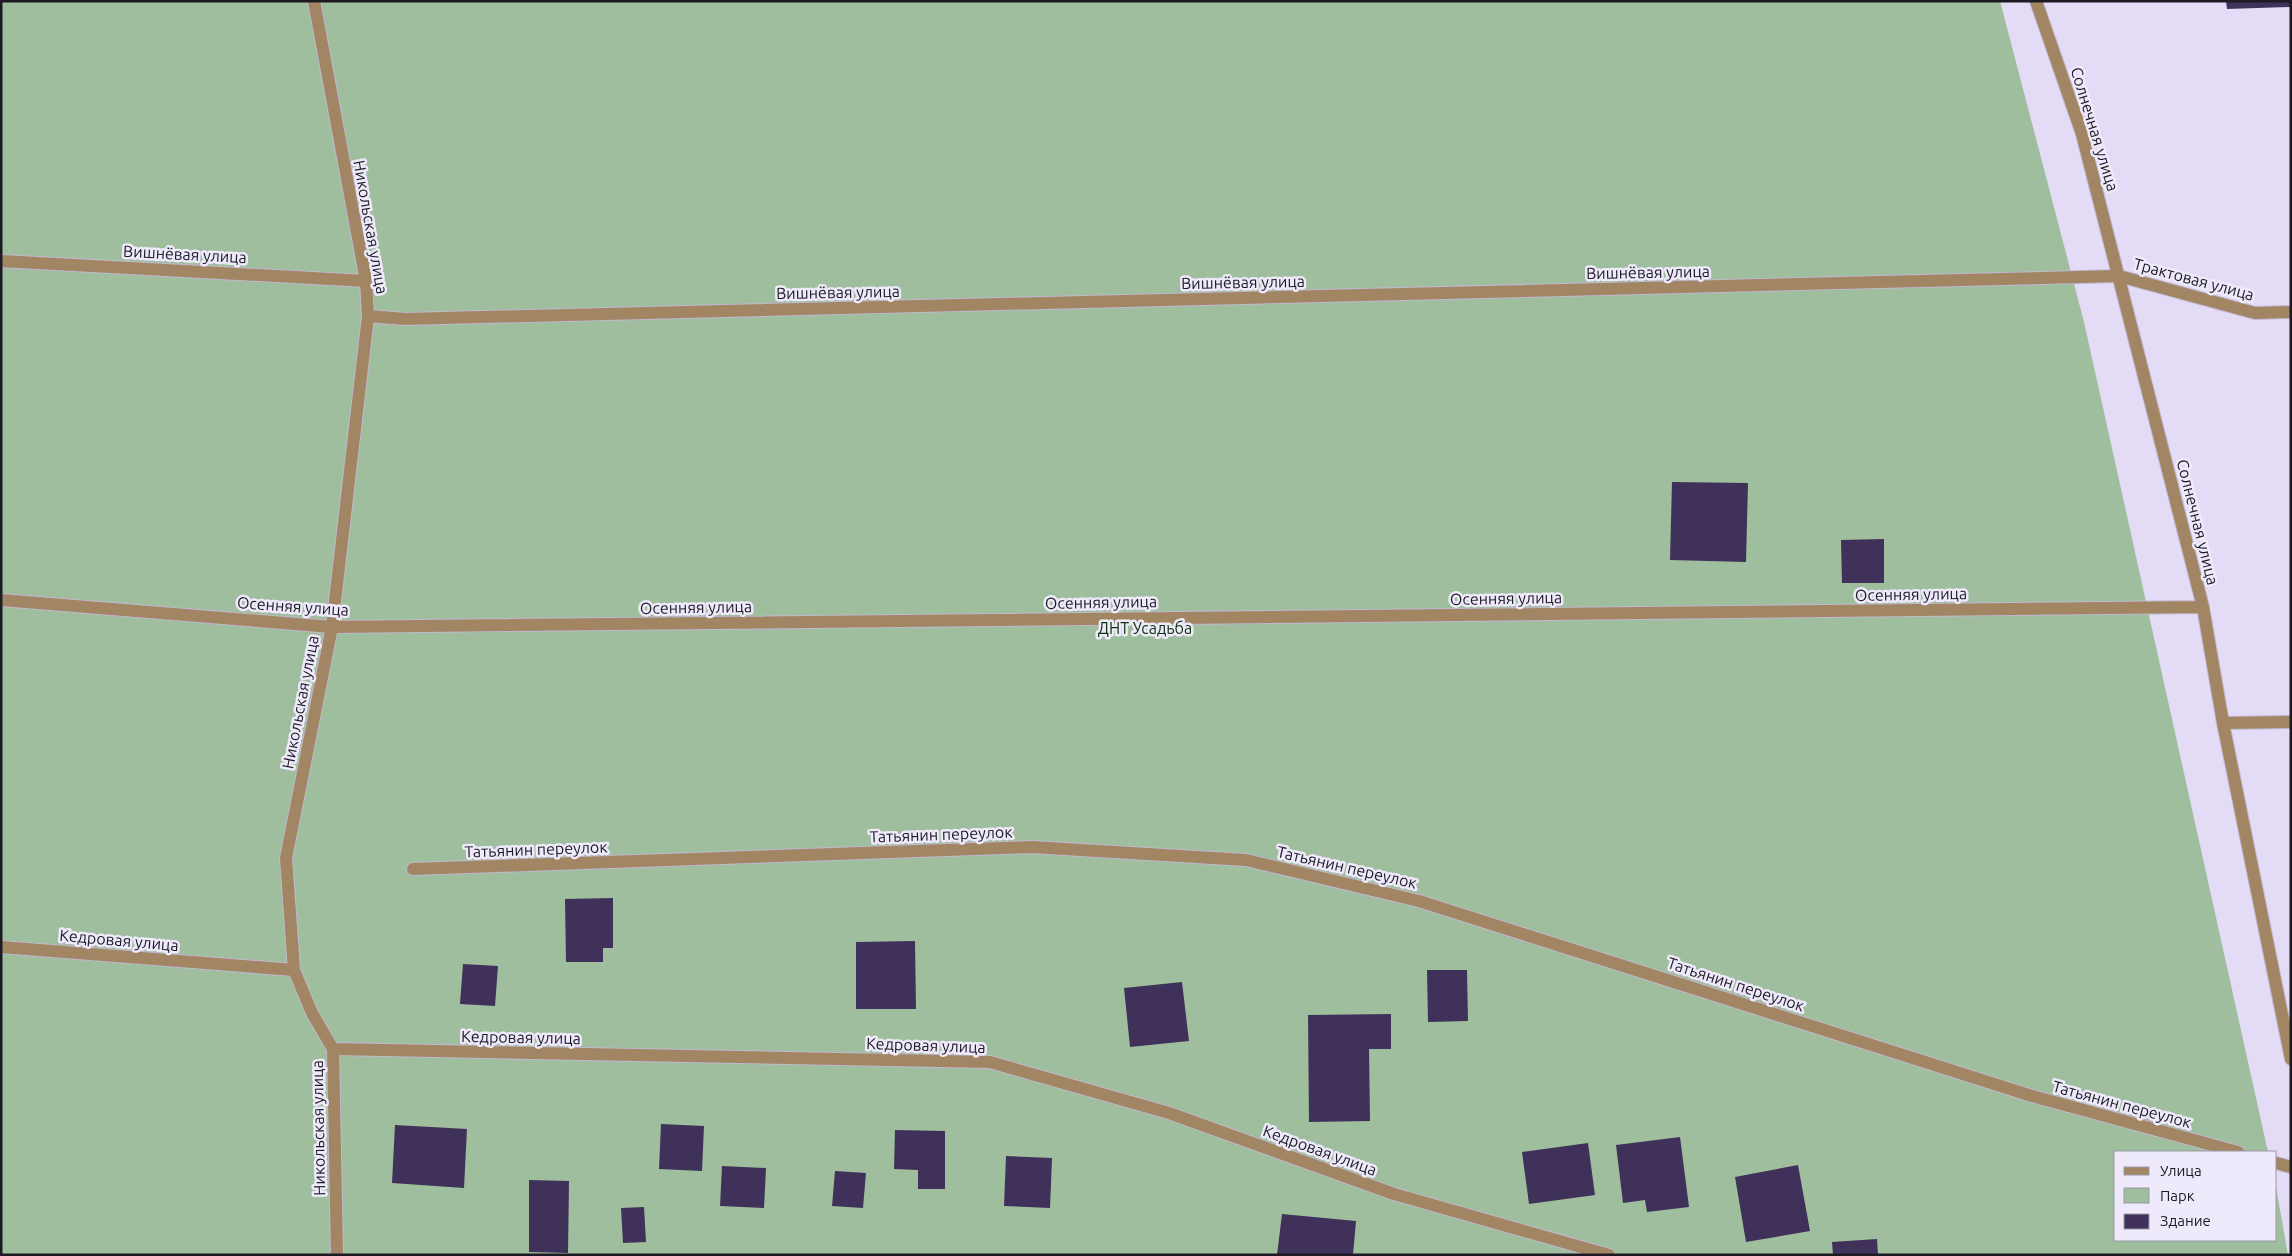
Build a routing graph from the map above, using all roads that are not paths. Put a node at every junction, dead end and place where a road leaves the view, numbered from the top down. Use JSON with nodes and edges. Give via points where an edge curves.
{"nodes":[{"id":1,"x":314,"y":1,"type":"edge"},
{"id":2,"x":2036,"y":1,"type":"edge"},
{"id":3,"x":1,"y":261,"type":"edge"},
{"id":4,"x":2119,"y":276,"type":"junction"},
{"id":5,"x":366,"y":281,"type":"junction"},
{"id":6,"x":2291,"y":312,"type":"edge"},
{"id":7,"x":368,"y":316,"type":"junction"},
{"id":8,"x":1,"y":600,"type":"edge"},
{"id":9,"x":2203,"y":607,"type":"junction"},
{"id":10,"x":332,"y":627,"type":"junction"},
{"id":11,"x":2223,"y":722,"type":"junction"},
{"id":12,"x":2291,"y":722,"type":"edge"},
{"id":13,"x":413,"y":869,"type":"dead end"},
{"id":14,"x":1,"y":947,"type":"edge"},
{"id":15,"x":294,"y":970,"type":"junction"},
{"id":16,"x":333,"y":1049,"type":"junction"},
{"id":17,"x":2291,"y":1059,"type":"edge"},
{"id":18,"x":2234,"y":1151,"type":"edge"},
{"id":19,"x":2277,"y":1163,"type":"edge"},
{"id":20,"x":2291,"y":1167,"type":"edge"},
{"id":21,"x":337,"y":1255,"type":"edge"},
{"id":22,"x":1609,"y":1255,"type":"edge"}],
"edges":[{"from":1,"to":5,"type":"street","name":"Никольская улица"},
{"from":2,"to":4,"type":"street","name":"Солнечная улица","via":[[2082,134]]},
{"from":3,"to":5,"type":"street","name":"Вишнёвая улица"},
{"from":4,"to":6,"type":"street","name":"Трактовая улица","via":[[2255,313]]},
{"from":4,"to":7,"type":"street","name":"Вишнёвая улица","via":[[405,320]]},
{"from":4,"to":9,"type":"street","name":"Солнечная улица"},
{"from":5,"to":7,"type":"street","name":"Никольская улица"},
{"from":7,"to":10,"type":"street","name":"Никольская улица"},
{"from":8,"to":10,"type":"street","name":"Осенняя улица"},
{"from":9,"to":10,"type":"street","name":"Осенняя улица"},
{"from":9,"to":11,"type":"street","name":"Солнечная улица"},
{"from":10,"to":15,"type":"street","name":"Никольская улица","via":[[286,858]]},
{"from":11,"to":12,"type":"street"},
{"from":11,"to":17,"type":"street","name":"Солнечная улица"},
{"from":13,"to":18,"type":"street","name":"Татьянин переулок","via":[[1032,847],[1246,860],[1419,901],[2032,1096]]},
{"from":14,"to":15,"type":"street","name":"Кедровая улица"},
{"from":15,"to":16,"type":"street","name":"Никольская улица","via":[[312,1013]]},
{"from":16,"to":21,"type":"street","name":"Никольская улица"},
{"from":16,"to":22,"type":"street","name":"Кедровая улица","via":[[990,1062],[1169,1113],[1394,1194]]},
{"from":19,"to":20,"type":"street"}]}
